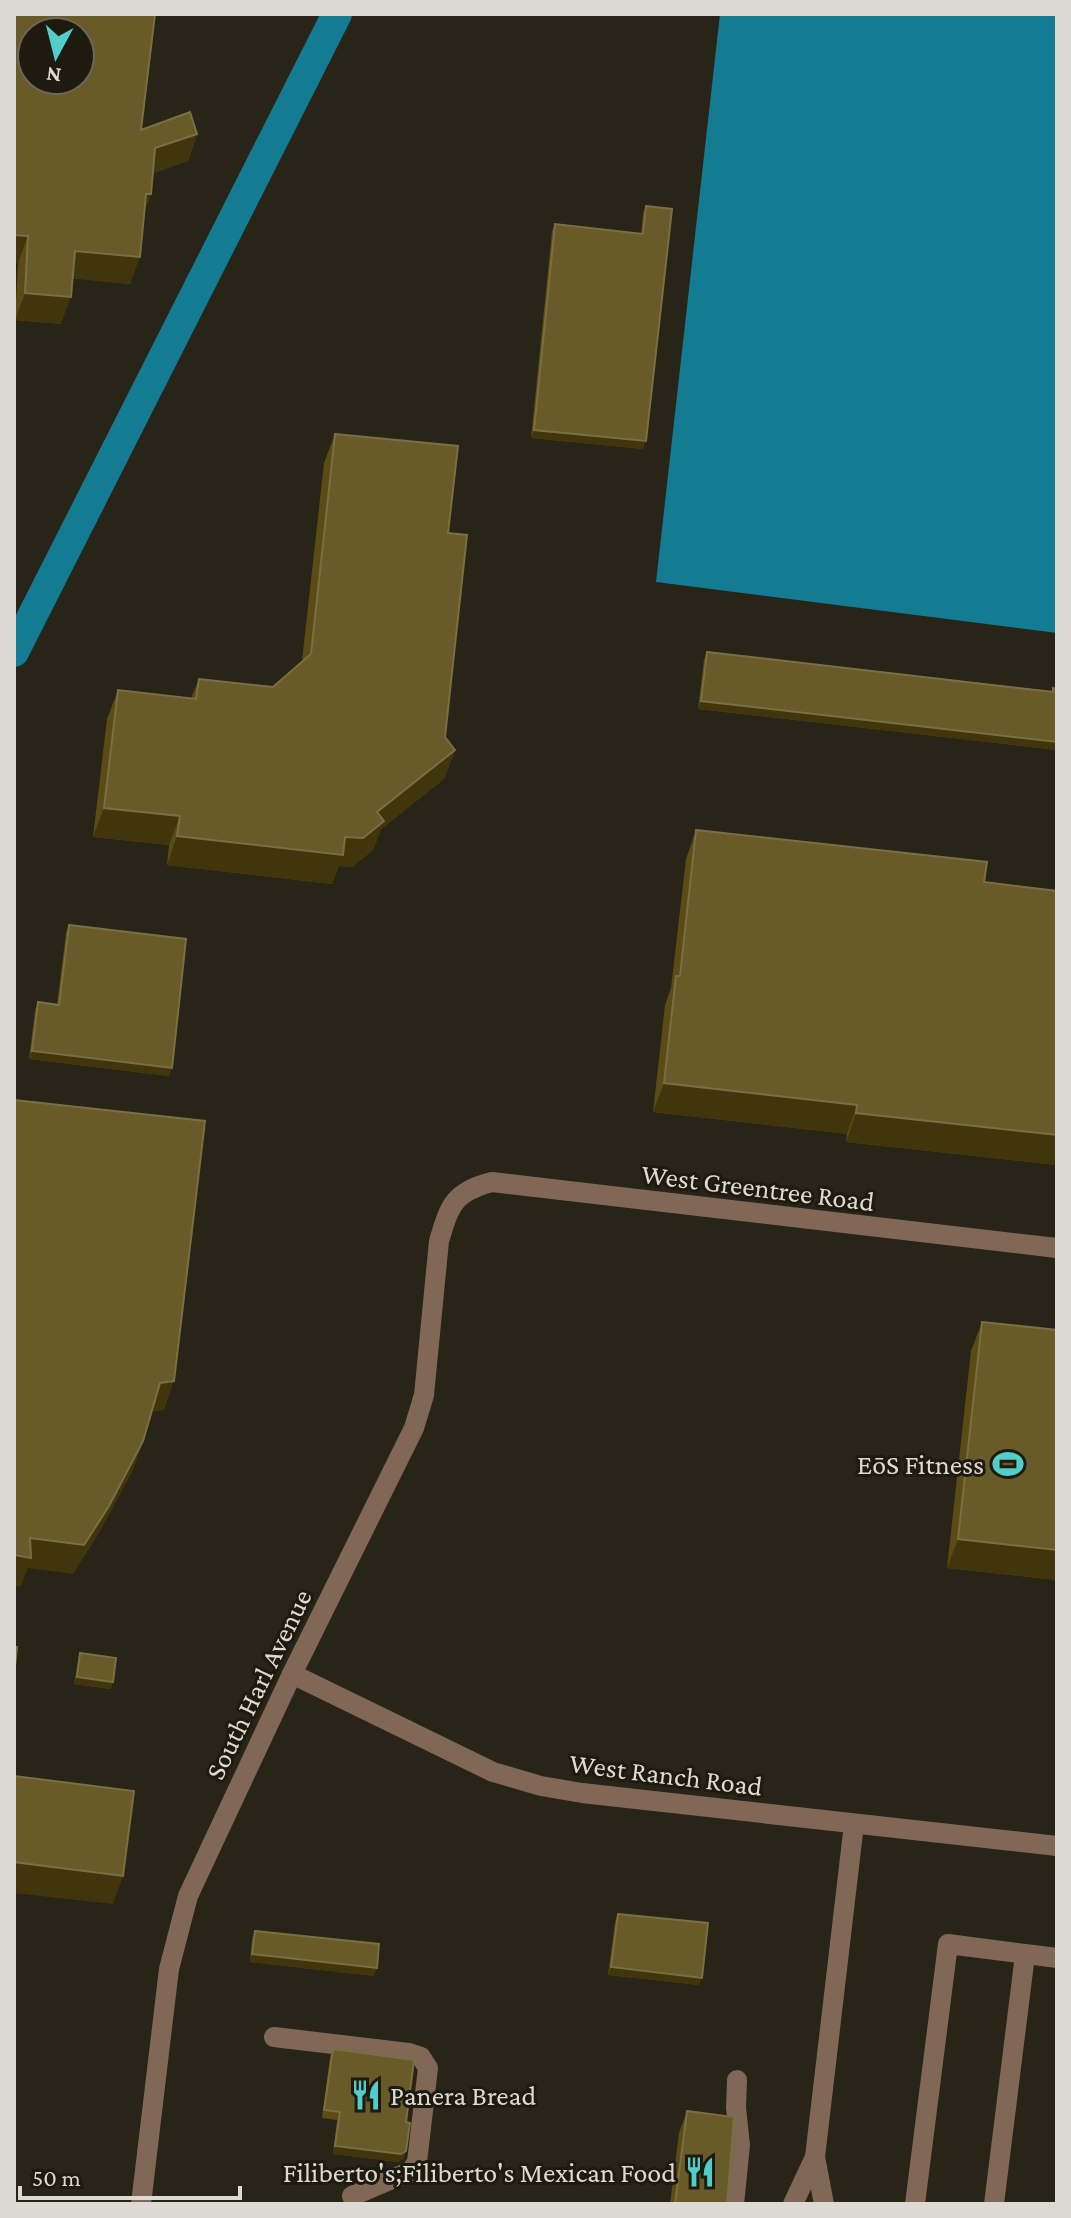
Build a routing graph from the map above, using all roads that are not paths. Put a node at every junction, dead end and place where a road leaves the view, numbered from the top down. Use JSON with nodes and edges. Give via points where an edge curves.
{"nodes":[{"id":1,"x":456,"y":1198,"type":"joint"},
{"id":2,"x":1057,"y":1248,"type":"edge"},
{"id":3,"x":292,"y":1674,"type":"junction"},
{"id":4,"x":854,"y":1824,"type":"junction"},
{"id":5,"x":1057,"y":1846,"type":"edge"},
{"id":6,"x":1025,"y":1955,"type":"junction"},
{"id":7,"x":1057,"y":1958,"type":"edge"},
{"id":8,"x":274,"y":2037,"type":"dead end"},
{"id":9,"x":737,"y":2080,"type":"dead end"},
{"id":10,"x":815,"y":2157,"type":"junction"},
{"id":11,"x":352,"y":2196,"type":"dead end"},
{"id":12,"x":141,"y":2204,"type":"edge"},
{"id":13,"x":734,"y":2204,"type":"edge"},
{"id":14,"x":793,"y":2204,"type":"edge"},
{"id":15,"x":824,"y":2204,"type":"edge"},
{"id":16,"x":915,"y":2204,"type":"edge"},
{"id":17,"x":994,"y":2204,"type":"edge"}],
"edges":[{"from":1,"to":2,"type":"street","name":"West Greentree Road","via":[[492,1182]]},
{"from":1,"to":3,"type":"street","name":"South Harl Avenue","via":[[439,1241],[424,1395],[414,1428]]},
{"from":3,"to":4,"type":"street","name":"West Ranch Road","via":[[493,1772],[541,1786]]},
{"from":3,"to":12,"type":"street","name":"South Harl Avenue","via":[[178,1928],[163,2007]]},
{"from":4,"to":5,"type":"street","name":"West Ranch Road"},
{"from":4,"to":10,"type":"street"},
{"from":6,"to":7,"type":"street"},
{"from":6,"to":16,"type":"street","via":[[948,1944]]},
{"from":6,"to":17,"type":"street"},
{"from":8,"to":11,"type":"street","via":[[409,2053],[421,2057],[428,2068],[417,2162],[411,2171]]},
{"from":9,"to":13,"type":"street","via":[[740,2145]]},
{"from":10,"to":14,"type":"street"},
{"from":10,"to":15,"type":"street"}]}
